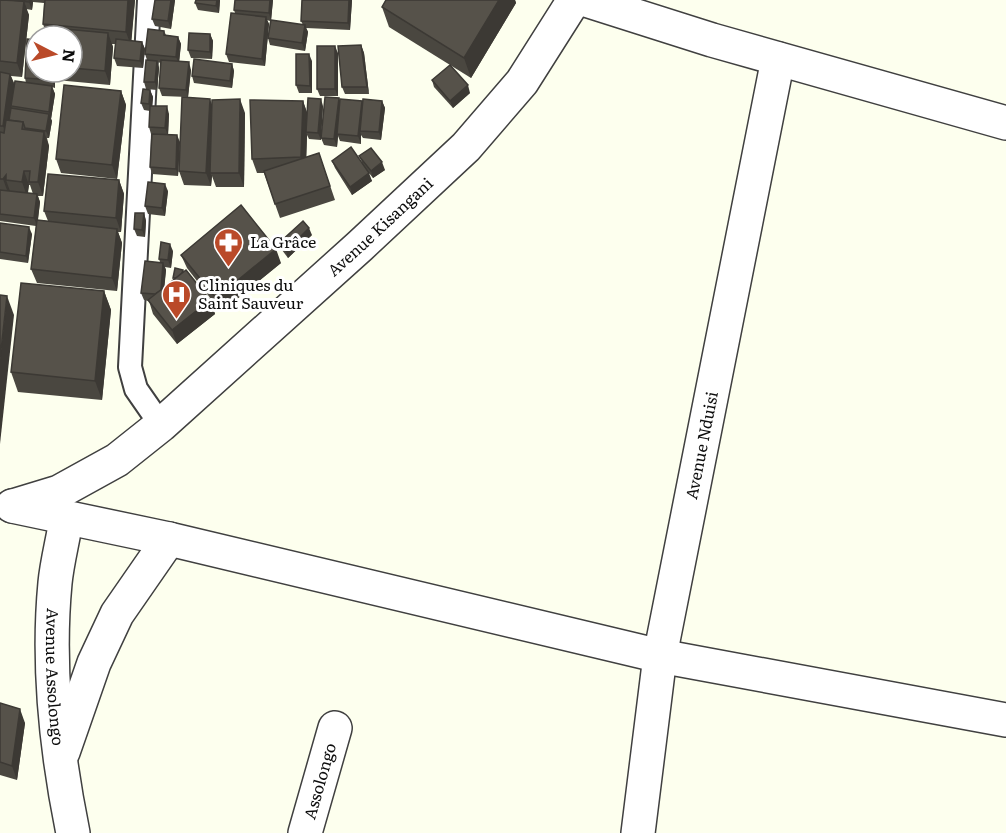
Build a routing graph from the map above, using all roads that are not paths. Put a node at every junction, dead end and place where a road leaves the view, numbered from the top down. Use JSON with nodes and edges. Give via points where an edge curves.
{"nodes":[{"id":1,"x":150,"y":0,"type":"edge"},
{"id":2,"x":574,"y":0,"type":"edge"},
{"id":3,"x":586,"y":0,"type":"edge"},
{"id":4,"x":778,"y":58,"type":"junction"},
{"id":5,"x":1006,"y":123,"type":"edge"},
{"id":6,"x":161,"y":424,"type":"junction"},
{"id":7,"x":6,"y":505,"type":"edge"},
{"id":8,"x":66,"y":520,"type":"junction"},
{"id":9,"x":169,"y":539,"type":"junction"},
{"id":10,"x":660,"y":656,"type":"junction"},
{"id":11,"x":1006,"y":720,"type":"edge"},
{"id":12,"x":335,"y":728,"type":"dead end"},
{"id":13,"x":61,"y":757,"type":"junction"},
{"id":14,"x":73,"y":833,"type":"edge"},
{"id":15,"x":305,"y":833,"type":"edge"},
{"id":16,"x":638,"y":833,"type":"edge"}],
"edges":[{"from":1,"to":6,"type":"lane","via":[[130,367],[136,389]]},
{"from":2,"to":6,"type":"street","name":"Avenue Kisangani","via":[[522,82],[466,147]]},
{"from":3,"to":4,"type":"street"},
{"from":4,"to":5,"type":"street"},
{"from":4,"to":10,"type":"street","name":"Avenue Nduisi"},
{"from":6,"to":7,"type":"street","name":"Avenue Kisangani","via":[[82,482]]},
{"from":7,"to":8,"type":"street"},
{"from":8,"to":9,"type":"street"},
{"from":8,"to":13,"type":"street","name":"Avenue Assolongo","via":[[55,580],[51,638],[52,695]]},
{"from":9,"to":10,"type":"street"},
{"from":9,"to":13,"type":"street","via":[[117,614],[94,663]]},
{"from":10,"to":11,"type":"street"},
{"from":10,"to":16,"type":"street","name":"Avenue Nduisi"},
{"from":12,"to":15,"type":"street","name":"Assolongo"},
{"from":13,"to":14,"type":"street","name":"Avenue Assolongo"}]}
